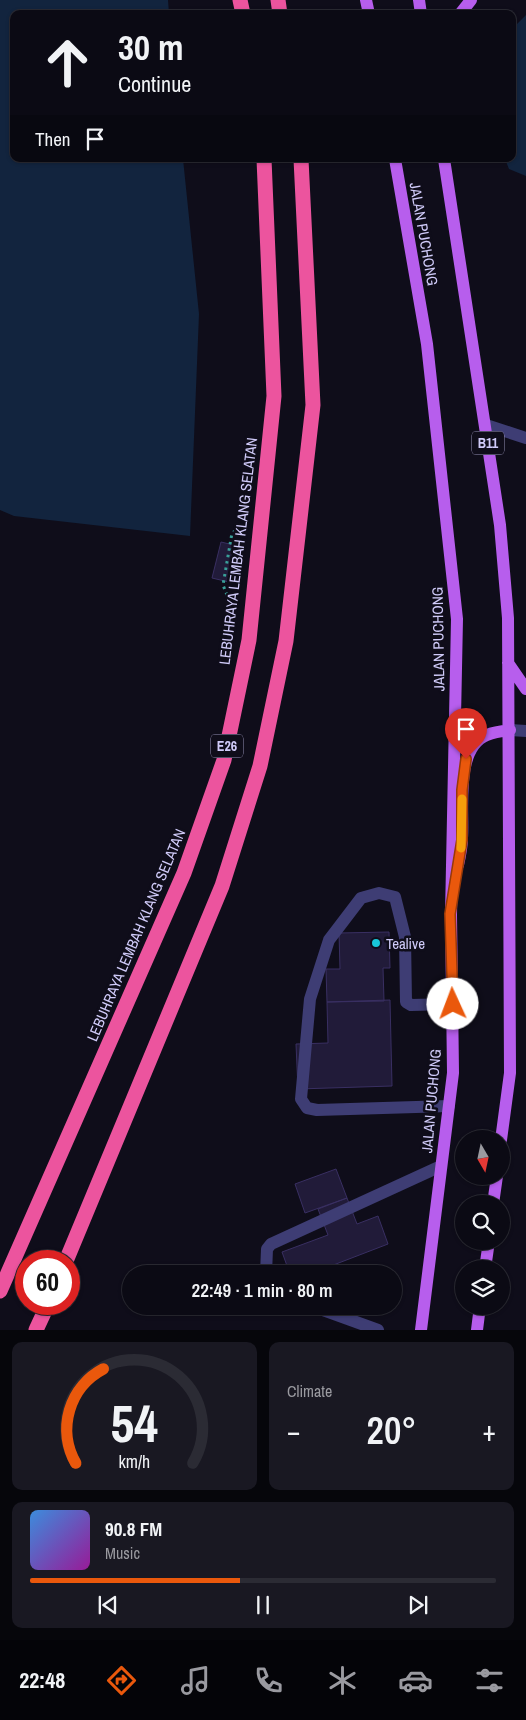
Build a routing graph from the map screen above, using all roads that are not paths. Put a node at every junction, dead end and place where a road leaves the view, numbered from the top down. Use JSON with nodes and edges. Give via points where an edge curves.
{"nodes":[{"id":1,"x":471,"y":0,"type":"edge"},
{"id":2,"x":463,"y":10,"type":"edge"},
{"id":3,"x":264,"y":162,"type":"edge"},
{"id":4,"x":301,"y":162,"type":"edge"},
{"id":5,"x":395,"y":162,"type":"edge"},
{"id":6,"x":444,"y":162,"type":"edge"},
{"id":7,"x":486,"y":425,"type":"junction"},
{"id":8,"x":526,"y":438,"type":"edge"},
{"id":9,"x":508,"y":663,"type":"junction"},
{"id":10,"x":526,"y":689,"type":"edge"},
{"id":11,"x":510,"y":730,"type":"junction"},
{"id":12,"x":526,"y":731,"type":"edge"},
{"id":13,"x":450,"y":914,"type":"junction"},
{"id":14,"x":453,"y":1004,"type":"junction"},
{"id":15,"x":449,"y":1106,"type":"junction"},
{"id":16,"x":502,"y":1130,"type":"edge"},
{"id":17,"x":441,"y":1166,"type":"junction"},
{"id":18,"x":71,"y":1250,"type":"edge"},
{"id":19,"x":266,"y":1265,"type":"edge"},
{"id":20,"x":0,"y":1291,"type":"edge"},
{"id":21,"x":43,"y":1315,"type":"edge"},
{"id":22,"x":337,"y":1315,"type":"edge"},
{"id":23,"x":479,"y":1315,"type":"edge"},
{"id":24,"x":36,"y":1330,"type":"edge"},
{"id":25,"x":378,"y":1330,"type":"edge"},
{"id":26,"x":421,"y":1330,"type":"edge"},
{"id":27,"x":478,"y":1330,"type":"edge"}],
"edges":[{"from":1,"to":2,"type":"main road"},
{"from":3,"to":20,"type":"highway","name":"LEBUHRAYA LEMBAH KLANG SELATAN","number":"E26","via":[[274,396],[248,640],[224,760],[184,873]]},
{"from":4,"to":18,"type":"highway","number":"E26","via":[[313,405],[286,641],[260,766],[222,886]]},
{"from":5,"to":13,"type":"main road","name":"JALAN PUCHONG","via":[[427,344],[457,619]]},
{"from":6,"to":7,"type":"main road","name":"JALAN PUCHONG","number":"B11"},
{"from":7,"to":8,"type":"street"},
{"from":7,"to":9,"type":"main road","name":"JALAN PUCHONG","number":"B11","via":[[500,525],[508,618]]},
{"from":9,"to":10,"type":"main road"},
{"from":9,"to":11,"type":"main road","name":"JALAN PUCHONG","number":"B11"},
{"from":11,"to":12,"type":"street"},
{"from":11,"to":13,"type":"main road","via":[[485,735],[466,759],[462,840]]},
{"from":11,"to":16,"type":"main road","name":"JALAN PUCHONG","number":"B11","via":[[510,1073]]},
{"from":13,"to":14,"type":"main road","name":"JALAN PUCHONG"},
{"from":14,"to":15,"type":"main road","name":"JALAN PUCHONG","via":[[453,1073]]},
{"from":14,"to":15,"type":"street","via":[[411,1005],[406,1002],[405,937],[395,897],[379,893],[361,898],[329,940],[310,999],[301,1099],[307,1108],[317,1110]]},
{"from":15,"to":17,"type":"main road","name":"JALAN PUCHONG"},
{"from":17,"to":19,"type":"street","via":[[271,1244],[267,1249]]},
{"from":17,"to":26,"type":"main road","name":"JALAN PUCHONG"},
{"from":21,"to":24,"type":"highway"},
{"from":22,"to":25,"type":"street"},
{"from":23,"to":27,"type":"main road"}]}
